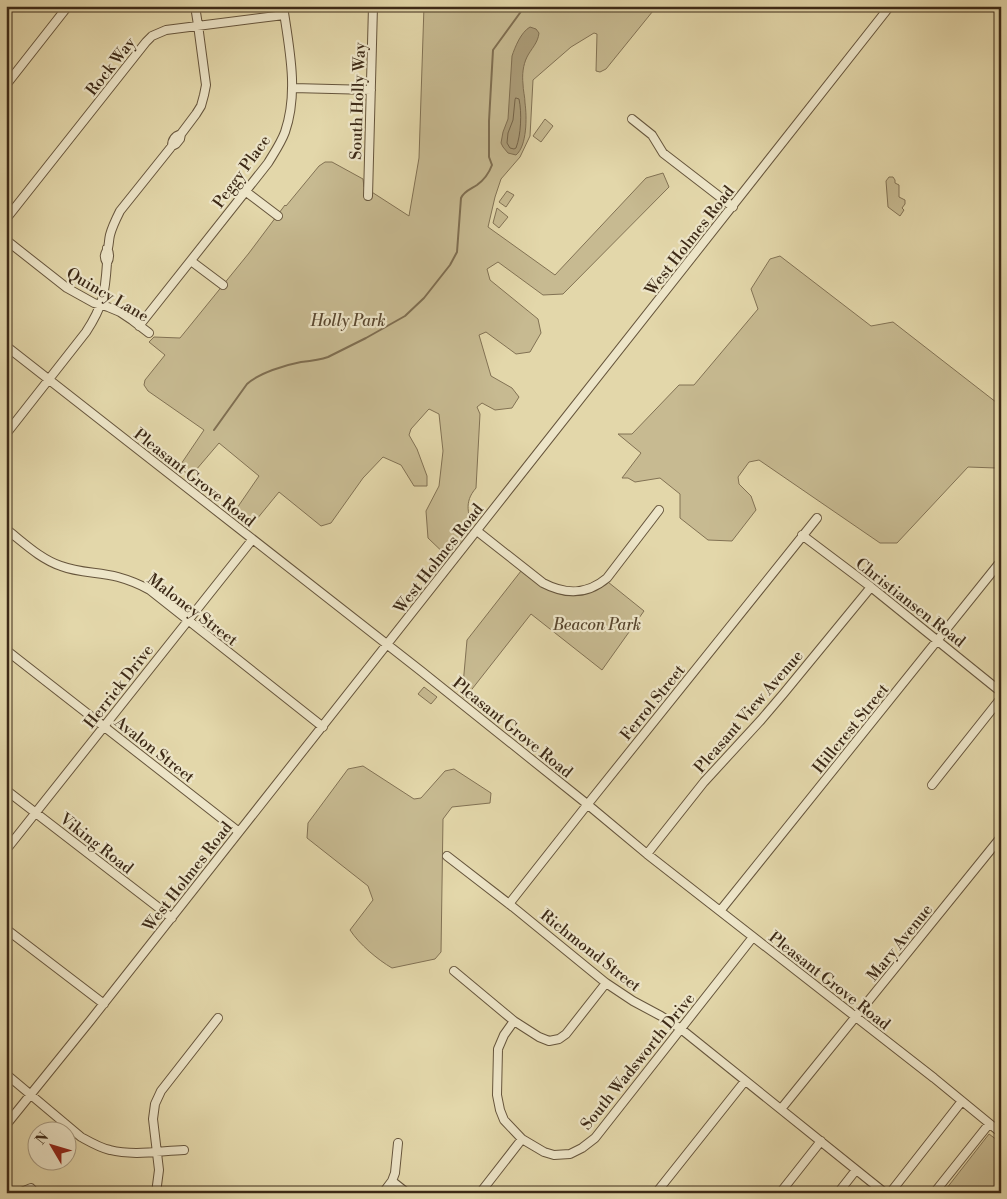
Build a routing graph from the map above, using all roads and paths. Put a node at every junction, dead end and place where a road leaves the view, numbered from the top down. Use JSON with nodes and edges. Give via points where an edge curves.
{"nodes":[{"id":1,"x":68,"y":6,"type":"edge"},
{"id":2,"x":195,"y":6,"type":"edge"},
{"id":3,"x":373,"y":6,"type":"edge"},
{"id":4,"x":890,"y":6,"type":"edge"},
{"id":5,"x":284,"y":10,"type":"edge"},
{"id":6,"x":198,"y":25,"type":"junction"},
{"id":7,"x":6,"y":85,"type":"edge"},
{"id":8,"x":293,"y":88,"type":"junction"},
{"id":9,"x":371,"y":90,"type":"junction"},
{"id":10,"x":632,"y":119,"type":"dead end"},
{"id":11,"x":246,"y":191,"type":"junction"},
{"id":12,"x":368,"y":196,"type":"dead end"},
{"id":13,"x":733,"y":207,"type":"junction"},
{"id":14,"x":278,"y":216,"type":"dead end"},
{"id":15,"x":6,"y":219,"type":"edge"},
{"id":16,"x":6,"y":240,"type":"edge"},
{"id":17,"x":191,"y":261,"type":"junction"},
{"id":18,"x":223,"y":285,"type":"dead end"},
{"id":19,"x":101,"y":305,"type":"junction"},
{"id":20,"x":140,"y":326,"type":"junction"},
{"id":21,"x":149,"y":334,"type":"dead end"},
{"id":22,"x":6,"y":346,"type":"edge"},
{"id":23,"x":49,"y":380,"type":"junction"},
{"id":24,"x":6,"y":434,"type":"edge"},
{"id":25,"x":659,"y":510,"type":"dead end"},
{"id":26,"x":817,"y":518,"type":"dead end"},
{"id":27,"x":6,"y":529,"type":"edge"},
{"id":28,"x":477,"y":531,"type":"junction"},
{"id":29,"x":802,"y":535,"type":"junction"},
{"id":30,"x":252,"y":540,"type":"junction"},
{"id":31,"x":1001,"y":561,"type":"edge"},
{"id":32,"x":871,"y":587,"type":"junction"},
{"id":33,"x":188,"y":621,"type":"junction"},
{"id":34,"x":938,"y":640,"type":"junction"},
{"id":35,"x":387,"y":644,"type":"junction"},
{"id":36,"x":6,"y":650,"type":"edge"},
{"id":37,"x":1001,"y":692,"type":"edge"},
{"id":38,"x":1001,"y":698,"type":"edge"},
{"id":39,"x":104,"y":726,"type":"junction"},
{"id":40,"x":323,"y":726,"type":"junction"},
{"id":41,"x":932,"y":785,"type":"dead end"},
{"id":42,"x":6,"y":790,"type":"edge"},
{"id":43,"x":587,"y":804,"type":"junction"},
{"id":44,"x":36,"y":813,"type":"junction"},
{"id":45,"x":239,"y":832,"type":"junction"},
{"id":46,"x":1001,"y":837,"type":"edge"},
{"id":47,"x":6,"y":850,"type":"edge"},
{"id":48,"x":647,"y":854,"type":"junction"},
{"id":49,"x":447,"y":856,"type":"dead end"},
{"id":50,"x":509,"y":904,"type":"junction"},
{"id":51,"x":720,"y":911,"type":"junction"},
{"id":52,"x":172,"y":918,"type":"junction"},
{"id":53,"x":6,"y":928,"type":"edge"},
{"id":54,"x":753,"y":938,"type":"junction"},
{"id":55,"x":454,"y":971,"type":"dead end"},
{"id":56,"x":606,"y":983,"type":"junction"},
{"id":57,"x":104,"y":1004,"type":"junction"},
{"id":58,"x":218,"y":1018,"type":"dead end"},
{"id":59,"x":856,"y":1018,"type":"junction"},
{"id":60,"x":514,"y":1021,"type":"junction"},
{"id":61,"x":681,"y":1029,"type":"junction"},
{"id":62,"x":6,"y":1074,"type":"edge"},
{"id":63,"x":745,"y":1081,"type":"junction"},
{"id":64,"x":31,"y":1095,"type":"junction"},
{"id":65,"x":962,"y":1101,"type":"junction"},
{"id":66,"x":781,"y":1109,"type":"junction"},
{"id":67,"x":989,"y":1124,"type":"junction"},
{"id":68,"x":6,"y":1125,"type":"edge"},
{"id":69,"x":1001,"y":1133,"type":"edge"},
{"id":70,"x":522,"y":1139,"type":"junction"},
{"id":71,"x":821,"y":1141,"type":"junction"},
{"id":72,"x":398,"y":1142,"type":"dead end"},
{"id":73,"x":184,"y":1150,"type":"dead end"},
{"id":74,"x":157,"y":1152,"type":"junction"},
{"id":75,"x":856,"y":1170,"type":"junction"},
{"id":76,"x":392,"y":1181,"type":"junction"},
{"id":77,"x":33,"y":1190,"type":"edge"},
{"id":78,"x":19,"y":1193,"type":"edge"},
{"id":79,"x":156,"y":1193,"type":"edge"},
{"id":80,"x":383,"y":1193,"type":"edge"},
{"id":81,"x":407,"y":1193,"type":"edge"},
{"id":82,"x":480,"y":1193,"type":"edge"},
{"id":83,"x":656,"y":1193,"type":"edge"},
{"id":84,"x":780,"y":1193,"type":"edge"},
{"id":85,"x":838,"y":1193,"type":"edge"},
{"id":86,"x":885,"y":1193,"type":"edge"},
{"id":87,"x":890,"y":1193,"type":"edge"},
{"id":88,"x":934,"y":1193,"type":"edge"}],
"edges":[{"from":1,"to":7,"type":"street"},
{"from":2,"to":6,"type":"street"},
{"from":3,"to":9,"type":"street","name":"South Holly Way"},
{"from":4,"to":13,"type":"street","name":"West Holmes Road"},
{"from":5,"to":6,"type":"street","name":"Rock Way"},
{"from":5,"to":8,"type":"street","name":"Peggy Place"},
{"from":6,"to":15,"type":"street","name":"Rock Way","via":[[166,30],[146,42]]},
{"from":6,"to":19,"type":"street","via":[[206,84],[201,106],[120,211],[104,253],[106,284]]},
{"from":8,"to":9,"type":"street"},
{"from":8,"to":11,"type":"street","name":"Peggy Place","via":[[290,115],[278,148]]},
{"from":9,"to":12,"type":"street","name":"South Holly Way"},
{"from":10,"to":13,"type":"street","via":[[652,135],[663,153]]},
{"from":11,"to":14,"type":"street"},
{"from":11,"to":17,"type":"street","name":"Peggy Place"},
{"from":13,"to":28,"type":"street","name":"West Holmes Road"},
{"from":16,"to":19,"type":"street","name":"Quincy Lane","via":[[67,288]]},
{"from":17,"to":18,"type":"street"},
{"from":17,"to":20,"type":"street","name":"Peggy Place"},
{"from":19,"to":20,"type":"street","name":"Quincy Lane","via":[[120,312]]},
{"from":19,"to":23,"type":"street","via":[[86,332]]},
{"from":20,"to":21,"type":"street","name":"Quincy Lane"},
{"from":22,"to":23,"type":"street","name":"Pleasant Grove Road"},
{"from":23,"to":24,"type":"street"},
{"from":23,"to":30,"type":"street","name":"Pleasant Grove Road"},
{"from":25,"to":28,"type":"street","via":[[606,578],[598,585],[576,592],[543,583]]},
{"from":26,"to":29,"type":"street","name":"Ferrol Street"},
{"from":27,"to":33,"type":"street","name":"Maloney Street","via":[[60,566],[116,576],[139,584]]},
{"from":28,"to":35,"type":"street","name":"West Holmes Road"},
{"from":29,"to":32,"type":"street","name":"Christiansen Road"},
{"from":29,"to":43,"type":"street","name":"Ferrol Street"},
{"from":30,"to":33,"type":"street","name":"Herrick Drive"},
{"from":30,"to":35,"type":"street","name":"Pleasant Grove Road"},
{"from":31,"to":34,"type":"street","name":"Hillcrest Street"},
{"from":32,"to":34,"type":"street","name":"Christiansen Road"},
{"from":32,"to":48,"type":"street","name":"Pleasant View Avenue","via":[[784,694],[704,782]]},
{"from":33,"to":39,"type":"street","name":"Herrick Drive"},
{"from":33,"to":40,"type":"street","name":"Maloney Street"},
{"from":34,"to":37,"type":"street","name":"Christiansen Road"},
{"from":34,"to":51,"type":"street","name":"Hillcrest Street"},
{"from":35,"to":40,"type":"street","name":"West Holmes Road"},
{"from":35,"to":43,"type":"street","name":"Pleasant Grove Road"},
{"from":36,"to":39,"type":"street","name":"Avalon Street"},
{"from":38,"to":41,"type":"street"},
{"from":39,"to":44,"type":"street","name":"Herrick Drive"},
{"from":39,"to":45,"type":"street","name":"Avalon Street"},
{"from":40,"to":45,"type":"street","name":"West Holmes Road"},
{"from":42,"to":44,"type":"street","name":"Viking Road"},
{"from":43,"to":48,"type":"street","name":"Pleasant Grove Road"},
{"from":43,"to":50,"type":"street","name":"Ferrol Street"},
{"from":44,"to":47,"type":"street","name":"Herrick Drive"},
{"from":44,"to":52,"type":"street","name":"Viking Road"},
{"from":45,"to":52,"type":"street","name":"West Holmes Road"},
{"from":46,"to":59,"type":"street","name":"Mary Avenue"},
{"from":48,"to":51,"type":"street","name":"Pleasant Grove Road"},
{"from":49,"to":50,"type":"street","name":"Richmond Street"},
{"from":50,"to":56,"type":"street","name":"Richmond Street"},
{"from":51,"to":54,"type":"street","name":"Pleasant Grove Road"},
{"from":52,"to":57,"type":"street","name":"West Holmes Road"},
{"from":53,"to":57,"type":"street"},
{"from":54,"to":59,"type":"street","name":"Pleasant Grove Road"},
{"from":54,"to":61,"type":"street","name":"South Wadsworth Drive"},
{"from":55,"to":60,"type":"street"},
{"from":56,"to":60,"type":"street","via":[[566,1034],[559,1038],[549,1041]]},
{"from":56,"to":61,"type":"street","name":"Richmond Street"},
{"from":57,"to":64,"type":"street","name":"West Holmes Road"},
{"from":58,"to":74,"type":"street","via":[[161,1090],[153,1119]]},
{"from":59,"to":65,"type":"street","name":"Pleasant Grove Road"},
{"from":59,"to":66,"type":"street","name":"Mary Avenue"},
{"from":60,"to":70,"type":"street","name":"South Wadsworth Drive","via":[[498,1049],[497,1095],[504,1120]]},
{"from":61,"to":63,"type":"street","name":"Richmond Street"},
{"from":61,"to":70,"type":"street","name":"South Wadsworth Drive","via":[[595,1138],[582,1148],[570,1154],[554,1155]]},
{"from":62,"to":64,"type":"street"},
{"from":63,"to":66,"type":"street","name":"Richmond Street"},
{"from":63,"to":83,"type":"street"},
{"from":64,"to":68,"type":"street","name":"West Holmes Road"},
{"from":64,"to":74,"type":"street","via":[[95,1145],[130,1153]]},
{"from":65,"to":67,"type":"street","name":"Pleasant Grove Road"},
{"from":65,"to":87,"type":"street"},
{"from":66,"to":71,"type":"street"},
{"from":67,"to":69,"type":"street","name":"Pleasant Grove Road"},
{"from":67,"to":88,"type":"street"},
{"from":70,"to":82,"type":"street"},
{"from":71,"to":75,"type":"street"},
{"from":71,"to":84,"type":"street"},
{"from":72,"to":76,"type":"street"},
{"from":73,"to":74,"type":"street"},
{"from":74,"to":79,"type":"street"},
{"from":75,"to":85,"type":"street"},
{"from":75,"to":86,"type":"street"},
{"from":76,"to":80,"type":"street"},
{"from":76,"to":81,"type":"street"},
{"from":77,"to":78,"type":"street"}]}
